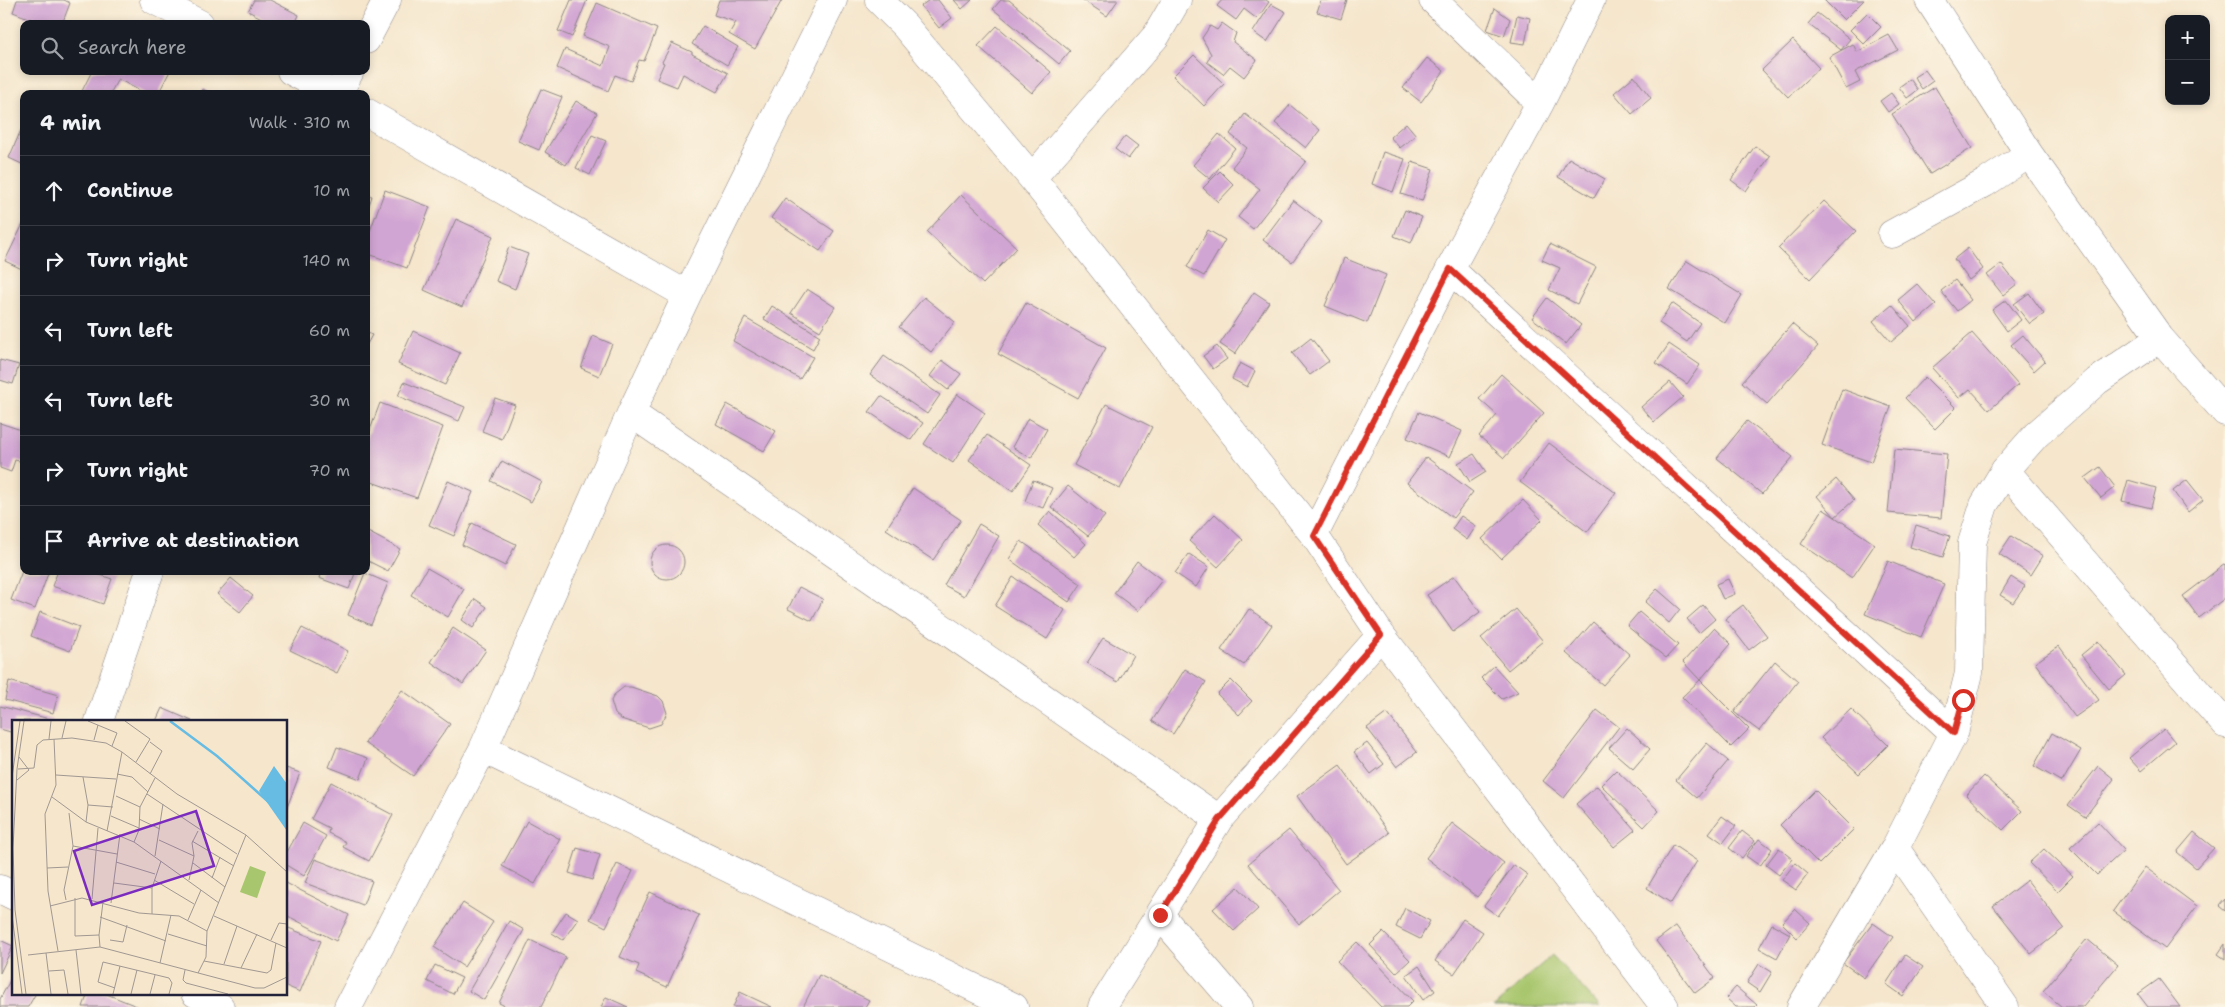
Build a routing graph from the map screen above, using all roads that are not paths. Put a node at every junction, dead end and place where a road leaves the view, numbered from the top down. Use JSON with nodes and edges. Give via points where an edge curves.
{"nodes":[{"id":1,"x":154,"y":0,"type":"edge"},
{"id":2,"x":387,"y":0,"type":"edge"},
{"id":3,"x":833,"y":0,"type":"edge"},
{"id":4,"x":878,"y":0,"type":"edge"},
{"id":5,"x":1178,"y":0,"type":"edge"},
{"id":6,"x":1434,"y":0,"type":"edge"},
{"id":7,"x":1592,"y":0,"type":"edge"},
{"id":8,"x":1929,"y":0,"type":"edge"},
{"id":9,"x":192,"y":20,"type":"edge"},
{"id":10,"x":370,"y":32,"type":"edge"},
{"id":11,"x":299,"y":75,"type":"edge"},
{"id":12,"x":348,"y":75,"type":"edge"},
{"id":13,"x":328,"y":90,"type":"edge"},
{"id":14,"x":338,"y":90,"type":"edge"},
{"id":15,"x":1540,"y":103,"type":"junction"},
{"id":16,"x":370,"y":114,"type":"edge"},
{"id":17,"x":2029,"y":154,"type":"junction"},
{"id":18,"x":1032,"y":178,"type":"junction"},
{"id":19,"x":1892,"y":234,"type":"dead end"},
{"id":20,"x":1450,"y":269,"type":"junction"},
{"id":21,"x":687,"y":294,"type":"junction"},
{"id":22,"x":2160,"y":338,"type":"junction"},
{"id":23,"x":2225,"y":412,"type":"edge"},
{"id":24,"x":631,"y":413,"type":"junction"},
{"id":25,"x":2005,"y":470,"type":"junction"},
{"id":26,"x":1314,"y":536,"type":"junction"},
{"id":27,"x":149,"y":575,"type":"edge"},
{"id":28,"x":1381,"y":635,"type":"junction"},
{"id":29,"x":98,"y":720,"type":"edge"},
{"id":30,"x":2225,"y":724,"type":"edge"},
{"id":31,"x":1954,"y":733,"type":"junction"},
{"id":32,"x":483,"y":749,"type":"junction"},
{"id":33,"x":1219,"y":820,"type":"junction"},
{"id":34,"x":1895,"y":848,"type":"junction"},
{"id":35,"x":0,"y":889,"type":"edge"},
{"id":36,"x":12,"y":895,"type":"edge"},
{"id":37,"x":1160,"y":915,"type":"junction"},
{"id":38,"x":348,"y":1007,"type":"edge"},
{"id":39,"x":1014,"y":1007,"type":"edge"},
{"id":40,"x":1102,"y":1007,"type":"edge"},
{"id":41,"x":1239,"y":1007,"type":"edge"},
{"id":42,"x":1665,"y":1007,"type":"edge"},
{"id":43,"x":1801,"y":1007,"type":"edge"},
{"id":44,"x":2005,"y":1007,"type":"edge"}],
"edges":[{"from":1,"to":9,"type":"street"},
{"from":2,"to":10,"type":"street"},
{"from":3,"to":21,"type":"street"},
{"from":4,"to":18,"type":"street","via":[[904,26]]},
{"from":5,"to":18,"type":"street","via":[[1156,36]]},
{"from":6,"to":15,"type":"street"},
{"from":7,"to":15,"type":"street"},
{"from":8,"to":17,"type":"street"},
{"from":11,"to":13,"type":"street"},
{"from":12,"to":14,"type":"street"},
{"from":15,"to":20,"type":"street"},
{"from":16,"to":21,"type":"street"},
{"from":17,"to":19,"type":"street","via":[[1985,183]]},
{"from":17,"to":22,"type":"street"},
{"from":18,"to":26,"type":"street"},
{"from":20,"to":26,"type":"street"},
{"from":20,"to":31,"type":"street"},
{"from":21,"to":24,"type":"street"},
{"from":22,"to":23,"type":"street"},
{"from":22,"to":25,"type":"street","via":[[2097,382],[2036,435]]},
{"from":24,"to":32,"type":"street"},
{"from":24,"to":33,"type":"street"},
{"from":25,"to":30,"type":"street"},
{"from":25,"to":31,"type":"street","via":[[1984,505],[1972,543],[1969,672]]},
{"from":26,"to":28,"type":"street"},
{"from":27,"to":29,"type":"street"},
{"from":28,"to":33,"type":"street"},
{"from":28,"to":42,"type":"street"},
{"from":31,"to":34,"type":"street"},
{"from":32,"to":38,"type":"street"},
{"from":32,"to":39,"type":"street"},
{"from":33,"to":37,"type":"street"},
{"from":34,"to":43,"type":"street"},
{"from":34,"to":44,"type":"street"},
{"from":35,"to":36,"type":"street"},
{"from":37,"to":40,"type":"street"},
{"from":37,"to":41,"type":"street"}]}
